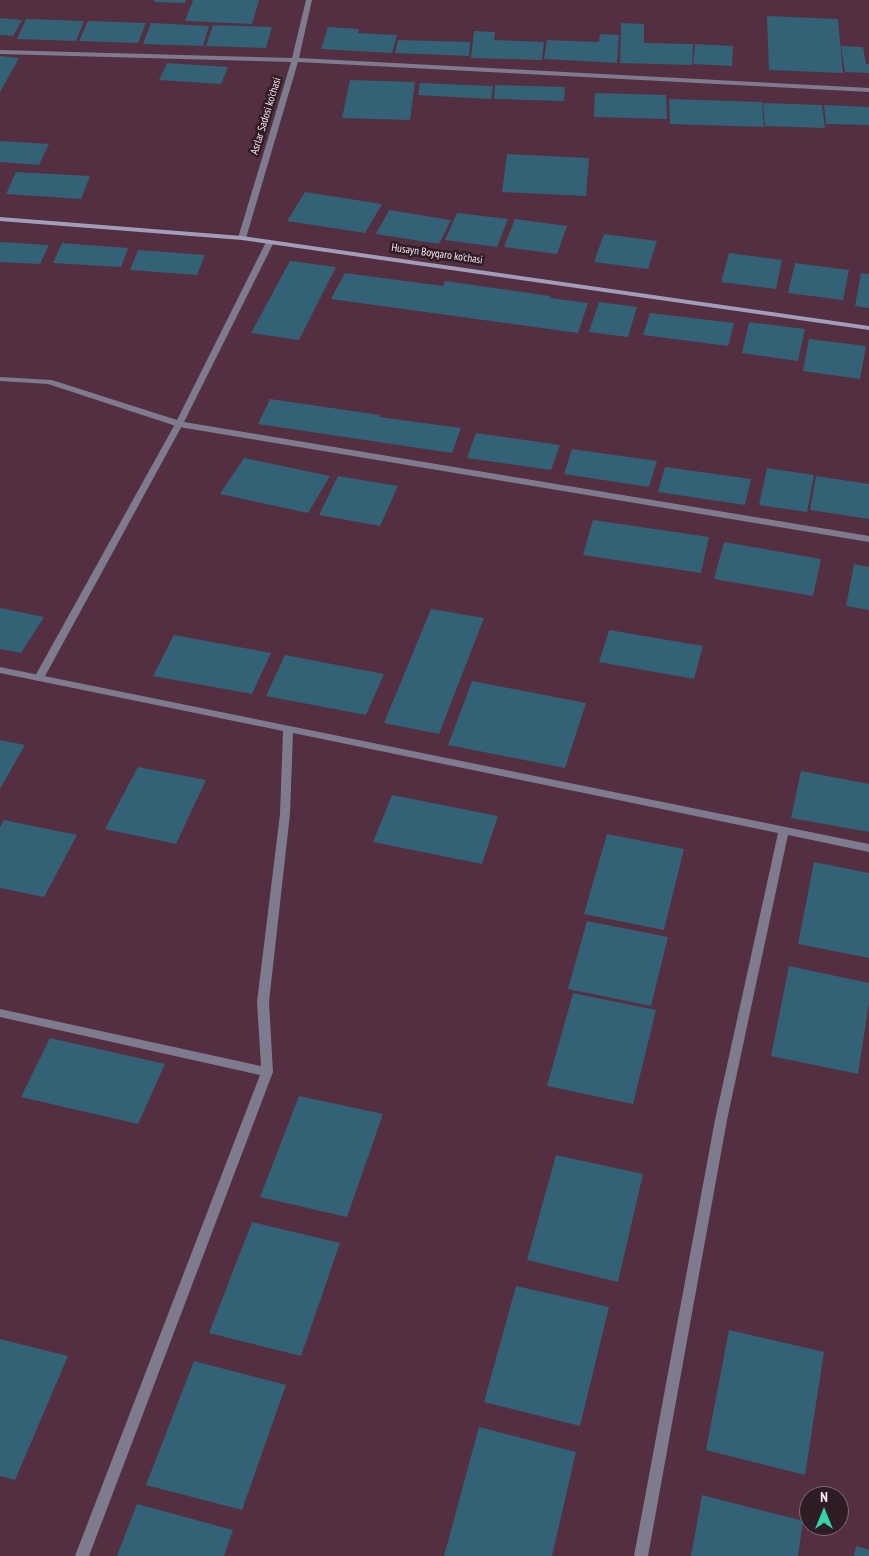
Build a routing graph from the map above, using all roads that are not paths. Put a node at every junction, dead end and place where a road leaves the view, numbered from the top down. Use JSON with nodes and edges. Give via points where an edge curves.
{"nodes":[{"id":1,"x":309,"y":0,"type":"edge"},
{"id":2,"x":0,"y":52,"type":"edge"},
{"id":3,"x":295,"y":60,"type":"junction"},
{"id":4,"x":869,"y":90,"type":"edge"},
{"id":5,"x":0,"y":219,"type":"edge"},
{"id":6,"x":242,"y":238,"type":"junction"},
{"id":7,"x":270,"y":242,"type":"junction"},
{"id":8,"x":869,"y":328,"type":"edge"},
{"id":9,"x":0,"y":379,"type":"edge"},
{"id":10,"x":179,"y":424,"type":"junction"},
{"id":11,"x":869,"y":539,"type":"edge"},
{"id":12,"x":0,"y":670,"type":"edge"},
{"id":13,"x":39,"y":678,"type":"junction"},
{"id":14,"x":288,"y":729,"type":"junction"},
{"id":15,"x":784,"y":831,"type":"junction"},
{"id":16,"x":869,"y":848,"type":"edge"},
{"id":17,"x":0,"y":1013,"type":"edge"},
{"id":18,"x":267,"y":1072,"type":"junction"},
{"id":19,"x":82,"y":1556,"type":"edge"},
{"id":20,"x":641,"y":1556,"type":"edge"}],
"edges":[{"from":1,"to":3,"type":"street","name":"Asrlar Sadosi ko'chasi"},
{"from":2,"to":3,"type":"street"},
{"from":3,"to":4,"type":"street"},
{"from":3,"to":6,"type":"street","name":"Asrlar Sadosi ko'chasi"},
{"from":5,"to":6,"type":"main road","name":"Husayn Boyqaro ko'chasi"},
{"from":6,"to":7,"type":"main road","name":"Husayn Boyqaro ko'chasi"},
{"from":7,"to":8,"type":"main road","name":"Husayn Boyqaro ko'chasi"},
{"from":7,"to":10,"type":"street"},
{"from":9,"to":10,"type":"street","via":[[49,382]]},
{"from":10,"to":11,"type":"street"},
{"from":10,"to":13,"type":"street"},
{"from":12,"to":13,"type":"street"},
{"from":13,"to":14,"type":"street"},
{"from":14,"to":15,"type":"street"},
{"from":14,"to":18,"type":"street","via":[[285,814],[263,1002]]},
{"from":15,"to":16,"type":"street"},
{"from":15,"to":20,"type":"street","via":[[721,1120]]},
{"from":17,"to":18,"type":"street"},
{"from":18,"to":19,"type":"street"}]}
